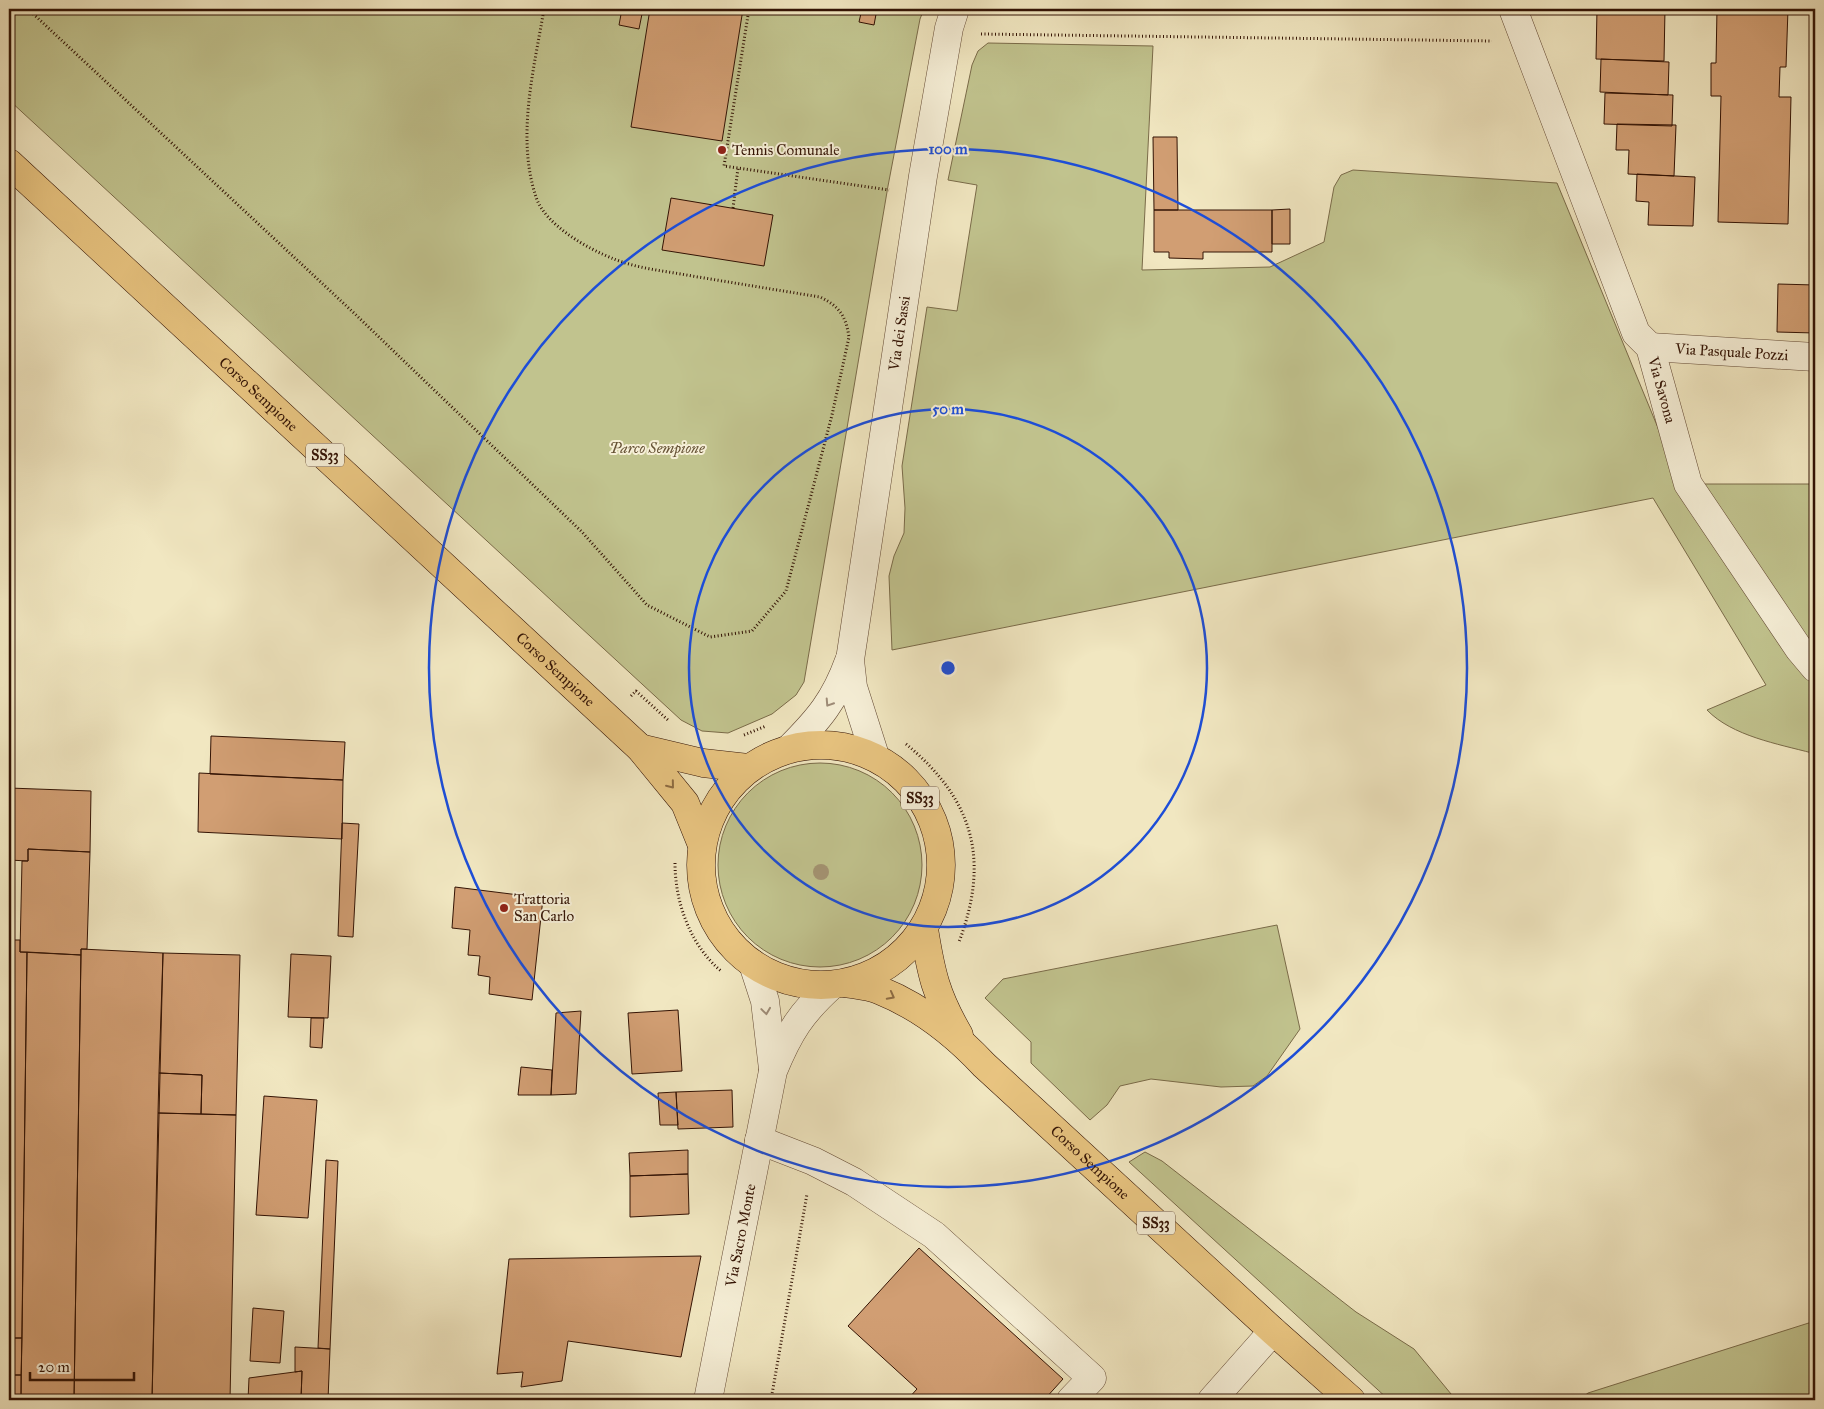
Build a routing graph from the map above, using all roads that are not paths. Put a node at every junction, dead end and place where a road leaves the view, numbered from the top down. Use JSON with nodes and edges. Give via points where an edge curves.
{"nodes":[{"id":1,"x":1513,"y":9,"type":"edge"},
{"id":2,"x":952,"y":18,"type":"edge"},
{"id":3,"x":9,"y":163,"type":"edge"},
{"id":4,"x":1650,"y":347,"type":"junction"},
{"id":5,"x":1815,"y":357,"type":"edge"},
{"id":6,"x":850,"y":660,"type":"junction"},
{"id":7,"x":1815,"y":668,"type":"edge"},
{"id":8,"x":640,"y":748,"type":"junction"},
{"id":9,"x":790,"y":748,"type":"junction"},
{"id":10,"x":875,"y":756,"type":"junction"},
{"id":11,"x":748,"y":768,"type":"junction"},
{"id":12,"x":702,"y":845,"type":"junction"},
{"id":13,"x":924,"y":929,"type":"junction"},
{"id":14,"x":754,"y":964,"type":"junction"},
{"id":15,"x":838,"y":984,"type":"junction"},
{"id":16,"x":964,"y":1043,"type":"junction"},
{"id":17,"x":773,"y":1071,"type":"junction"},
{"id":18,"x":759,"y":1140,"type":"junction"},
{"id":19,"x":1273,"y":1331,"type":"junction"},
{"id":20,"x":708,"y":1400,"type":"edge"},
{"id":21,"x":1071,"y":1400,"type":"edge"},
{"id":22,"x":1212,"y":1400,"type":"edge"},
{"id":23,"x":1351,"y":1400,"type":"edge"}],
"edges":[{"from":1,"to":4,"type":"street","name":"Via Savona","via":[[1636,332]]},
{"from":2,"to":6,"type":"street","name":"Via dei Sassi","via":[[924,176]]},
{"from":3,"to":8,"type":"main road","name":"Corso Sempione","number":"SS33"},
{"from":4,"to":5,"type":"street","name":"Via Pasquale Pozzi"},
{"from":4,"to":7,"type":"street","name":"Via Savona","via":[[1688,484]]},
{"from":6,"to":9,"type":"street","name":"Via dei Sassi","one_way":true,"via":[[839,688],[818,720]]},
{"from":6,"to":10,"type":"street","name":"Via dei Sassi","via":[[853,688]]},
{"from":8,"to":11,"type":"main road","number":"SS33","via":[[703,764]]},
{"from":8,"to":12,"type":"main road","number":"SS33","one_way":true,"via":[[685,803]]},
{"from":9,"to":10,"type":"main road","number":"SS33","via":[[833,744]]},
{"from":9,"to":11,"type":"main road","number":"SS33"},
{"from":10,"to":13,"type":"main road","number":"SS33","via":[[914,787],[938,831],[942,882]]},
{"from":11,"to":12,"type":"main road","number":"SS33","via":[[718,802]]},
{"from":12,"to":14,"type":"main road","number":"SS33","via":[[703,890],[721,932]]},
{"from":13,"to":15,"type":"main road","number":"SS33","via":[[890,964]]},
{"from":13,"to":16,"type":"main road","number":"SS33","via":[[931,973],[944,1010]]},
{"from":14,"to":15,"type":"main road","number":"SS33","via":[[791,982]]},
{"from":14,"to":17,"type":"street","name":"Via Sacro Monte","one_way":true,"via":[[765,1001]]},
{"from":15,"to":16,"type":"main road","number":"SS33","one_way":true,"via":[[878,989],[922,1012]]},
{"from":15,"to":17,"type":"street","name":"Via Sacro Monte","via":[[806,1008],[784,1044]]},
{"from":16,"to":19,"type":"main road","name":"Corso Sempione","number":"SS33"},
{"from":17,"to":18,"type":"street","name":"Via Sacro Monte"},
{"from":18,"to":20,"type":"street","name":"Via Sacro Monte"},
{"from":18,"to":21,"type":"street","via":[[813,1161],[854,1182],[934,1235],[1092,1378]]},
{"from":19,"to":22,"type":"street"},
{"from":19,"to":23,"type":"main road","name":"Corso Sempione","number":"SS33"}]}
